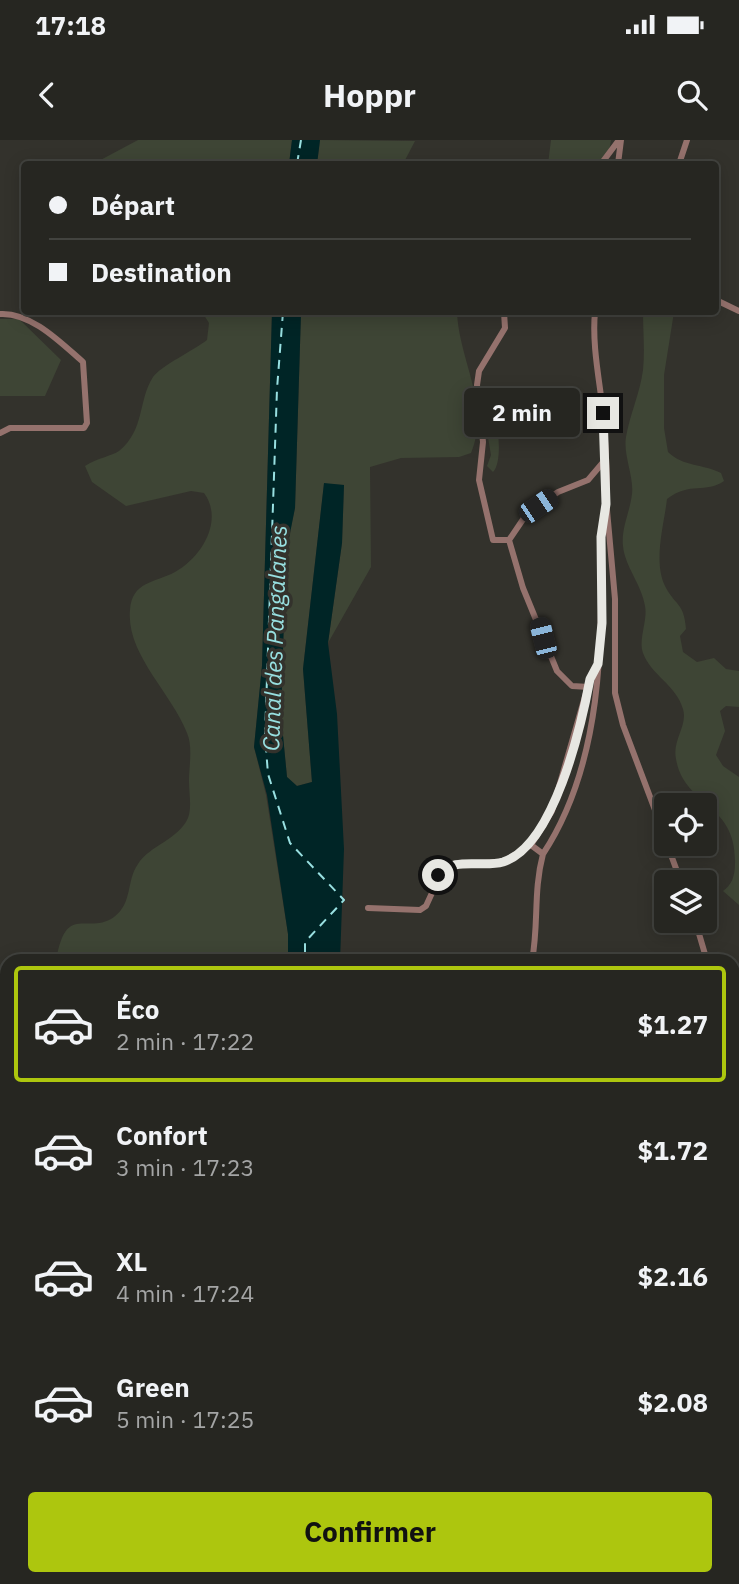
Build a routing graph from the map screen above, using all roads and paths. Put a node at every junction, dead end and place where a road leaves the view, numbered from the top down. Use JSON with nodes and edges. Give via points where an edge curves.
{"nodes":[{"id":1,"x":620,"y":140,"type":"edge"},
{"id":2,"x":687,"y":140,"type":"edge"},
{"id":3,"x":603,"y":161,"type":"edge"},
{"id":4,"x":618,"y":161,"type":"edge"},
{"id":5,"x":680,"y":161,"type":"edge"},
{"id":6,"x":719,"y":301,"type":"edge"},
{"id":7,"x":739,"y":311,"type":"edge"},
{"id":8,"x":0,"y":314,"type":"edge"},
{"id":9,"x":504,"y":315,"type":"edge"},
{"id":10,"x":595,"y":315,"type":"edge"},
{"id":11,"x":0,"y":433,"type":"edge"},
{"id":12,"x":606,"y":460,"type":"junction"},
{"id":13,"x":606,"y":504,"type":"junction"},
{"id":14,"x":509,"y":540,"type":"junction"},
{"id":15,"x":598,"y":664,"type":"junction"},
{"id":16,"x":589,"y":687,"type":"junction"},
{"id":17,"x":654,"y":808,"type":"edge"},
{"id":18,"x":531,"y":845,"type":"junction"},
{"id":19,"x":543,"y":854,"type":"junction"},
{"id":20,"x":368,"y":908,"type":"dead end"},
{"id":21,"x":699,"y":933,"type":"edge"},
{"id":22,"x":533,"y":954,"type":"edge"},
{"id":23,"x":705,"y":954,"type":"edge"}],
"edges":[{"from":1,"to":3,"type":"street"},
{"from":1,"to":4,"type":"street"},
{"from":2,"to":5,"type":"street"},
{"from":6,"to":7,"type":"street"},
{"from":8,"to":11,"type":"street","via":[[13,313],[51,334],[83,362],[87,423],[84,428],[10,428]]},
{"from":9,"to":14,"type":"street","via":[[505,328],[479,371],[483,442],[479,480],[493,540]]},
{"from":10,"to":12,"type":"street"},
{"from":12,"to":13,"type":"street"},
{"from":12,"to":14,"type":"street","via":[[588,480],[558,492],[526,515]]},
{"from":13,"to":15,"type":"street"},
{"from":13,"to":17,"type":"street","via":[[615,599],[615,693]]},
{"from":14,"to":16,"type":"street","via":[[557,671],[572,686]]},
{"from":15,"to":16,"type":"street"},
{"from":15,"to":19,"type":"street","via":[[592,723],[565,815]]},
{"from":16,"to":18,"type":"street","via":[[552,811]]},
{"from":18,"to":19,"type":"street"},
{"from":18,"to":20,"type":"street","via":[[503,862],[443,869],[420,910]]},
{"from":19,"to":22,"type":"street","via":[[535,884]]},
{"from":21,"to":23,"type":"street"}]}
